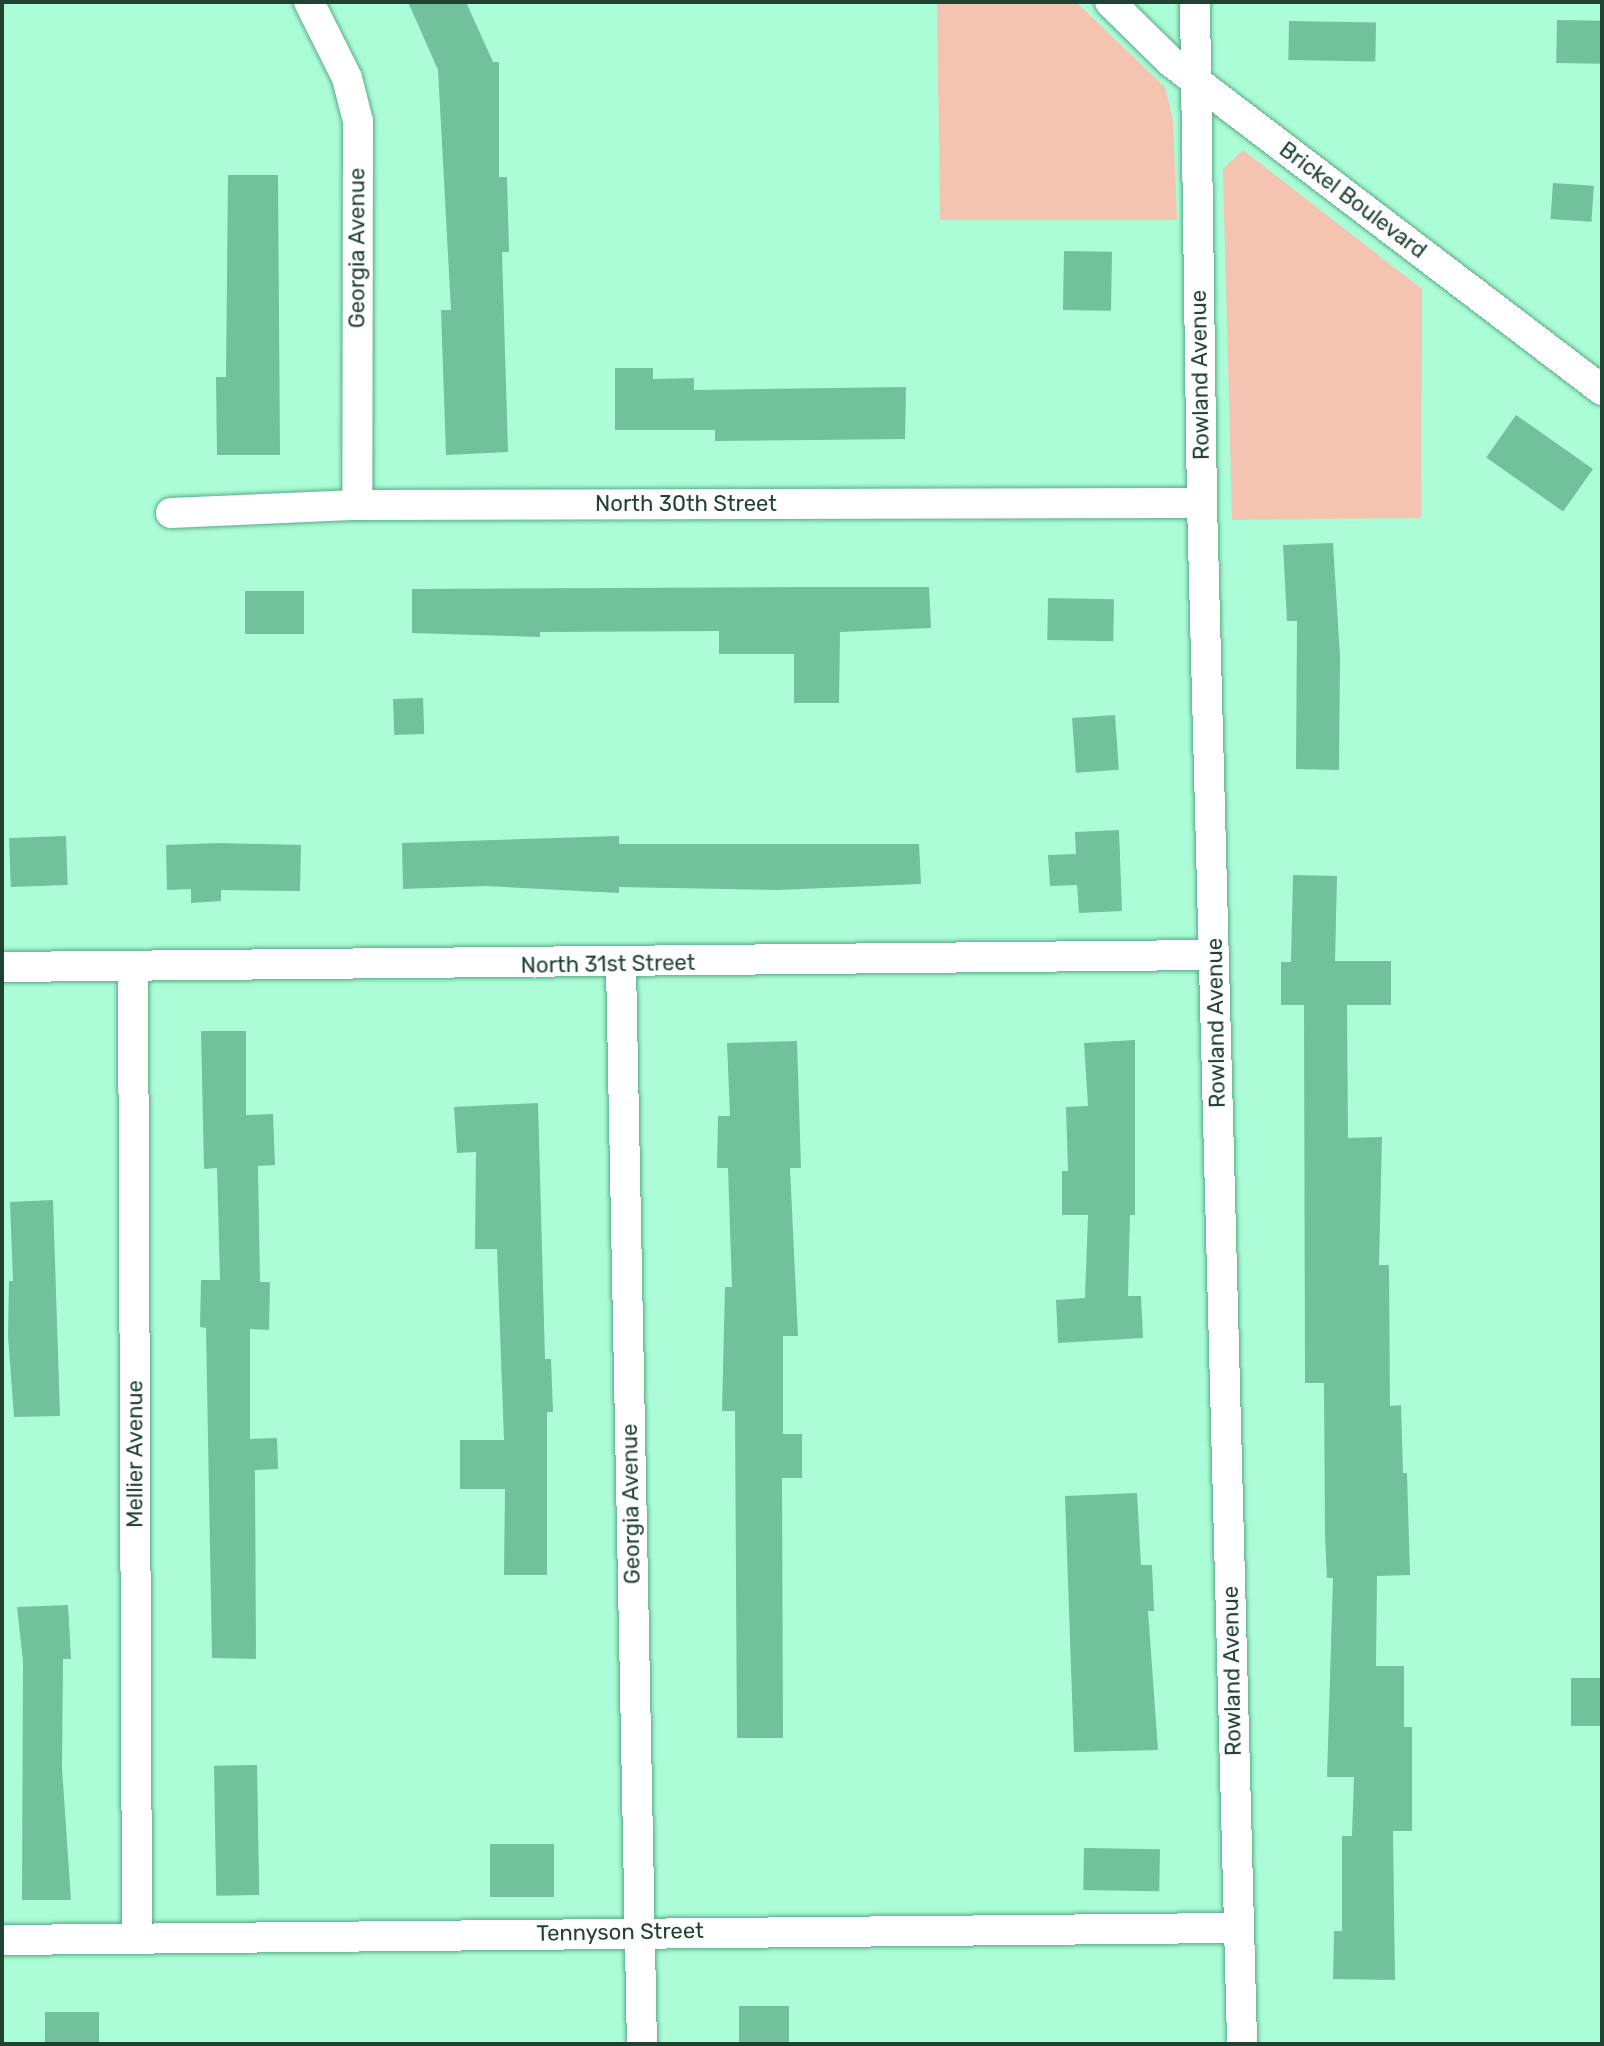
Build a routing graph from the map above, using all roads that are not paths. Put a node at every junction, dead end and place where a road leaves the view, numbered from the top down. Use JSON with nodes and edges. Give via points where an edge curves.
{"nodes":[{"id":1,"x":309,"y":2,"type":"edge"},
{"id":2,"x":1110,"y":2,"type":"edge"},
{"id":3,"x":1195,"y":2,"type":"edge"},
{"id":4,"x":1194,"y":79,"type":"junction"},
{"id":5,"x":1602,"y":390,"type":"edge"},
{"id":6,"x":1202,"y":503,"type":"junction"},
{"id":7,"x":357,"y":505,"type":"junction"},
{"id":8,"x":171,"y":513,"type":"dead end"},
{"id":9,"x":1214,"y":955,"type":"junction"},
{"id":10,"x":621,"y":964,"type":"junction"},
{"id":11,"x":2,"y":967,"type":"edge"},
{"id":12,"x":133,"y":970,"type":"junction"},
{"id":13,"x":1238,"y":1928,"type":"junction"},
{"id":14,"x":640,"y":1931,"type":"junction"},
{"id":15,"x":137,"y":1939,"type":"junction"},
{"id":16,"x":2,"y":1940,"type":"edge"},
{"id":17,"x":642,"y":2044,"type":"edge"},
{"id":18,"x":1242,"y":2044,"type":"edge"}],
"edges":[{"from":1,"to":7,"type":"street","name":"Georgia Avenue","via":[[347,78],[358,121]]},
{"from":2,"to":4,"type":"street","name":"Brickel Boulevard"},
{"from":3,"to":4,"type":"street","name":"Rowland Avenue"},
{"from":4,"to":5,"type":"street","name":"Brickel Boulevard"},
{"from":4,"to":6,"type":"street","name":"Rowland Avenue"},
{"from":6,"to":7,"type":"street","name":"North 30th Street"},
{"from":6,"to":9,"type":"street","name":"Rowland Avenue"},
{"from":7,"to":8,"type":"street","name":"North 30th Street"},
{"from":9,"to":10,"type":"street","name":"North 31st Street"},
{"from":9,"to":13,"type":"street","name":"Rowland Avenue"},
{"from":10,"to":12,"type":"street","name":"North 31st Street"},
{"from":10,"to":14,"type":"street","name":"Georgia Avenue"},
{"from":11,"to":12,"type":"street","name":"North 31st Street"},
{"from":12,"to":15,"type":"street","name":"Mellier Avenue"},
{"from":13,"to":14,"type":"street","name":"Tennyson Street"},
{"from":13,"to":18,"type":"street","name":"Rowland Avenue"},
{"from":14,"to":15,"type":"street","name":"Tennyson Street"},
{"from":14,"to":17,"type":"street","name":"Georgia Avenue"},
{"from":15,"to":16,"type":"street","name":"Tennyson Street"}]}
